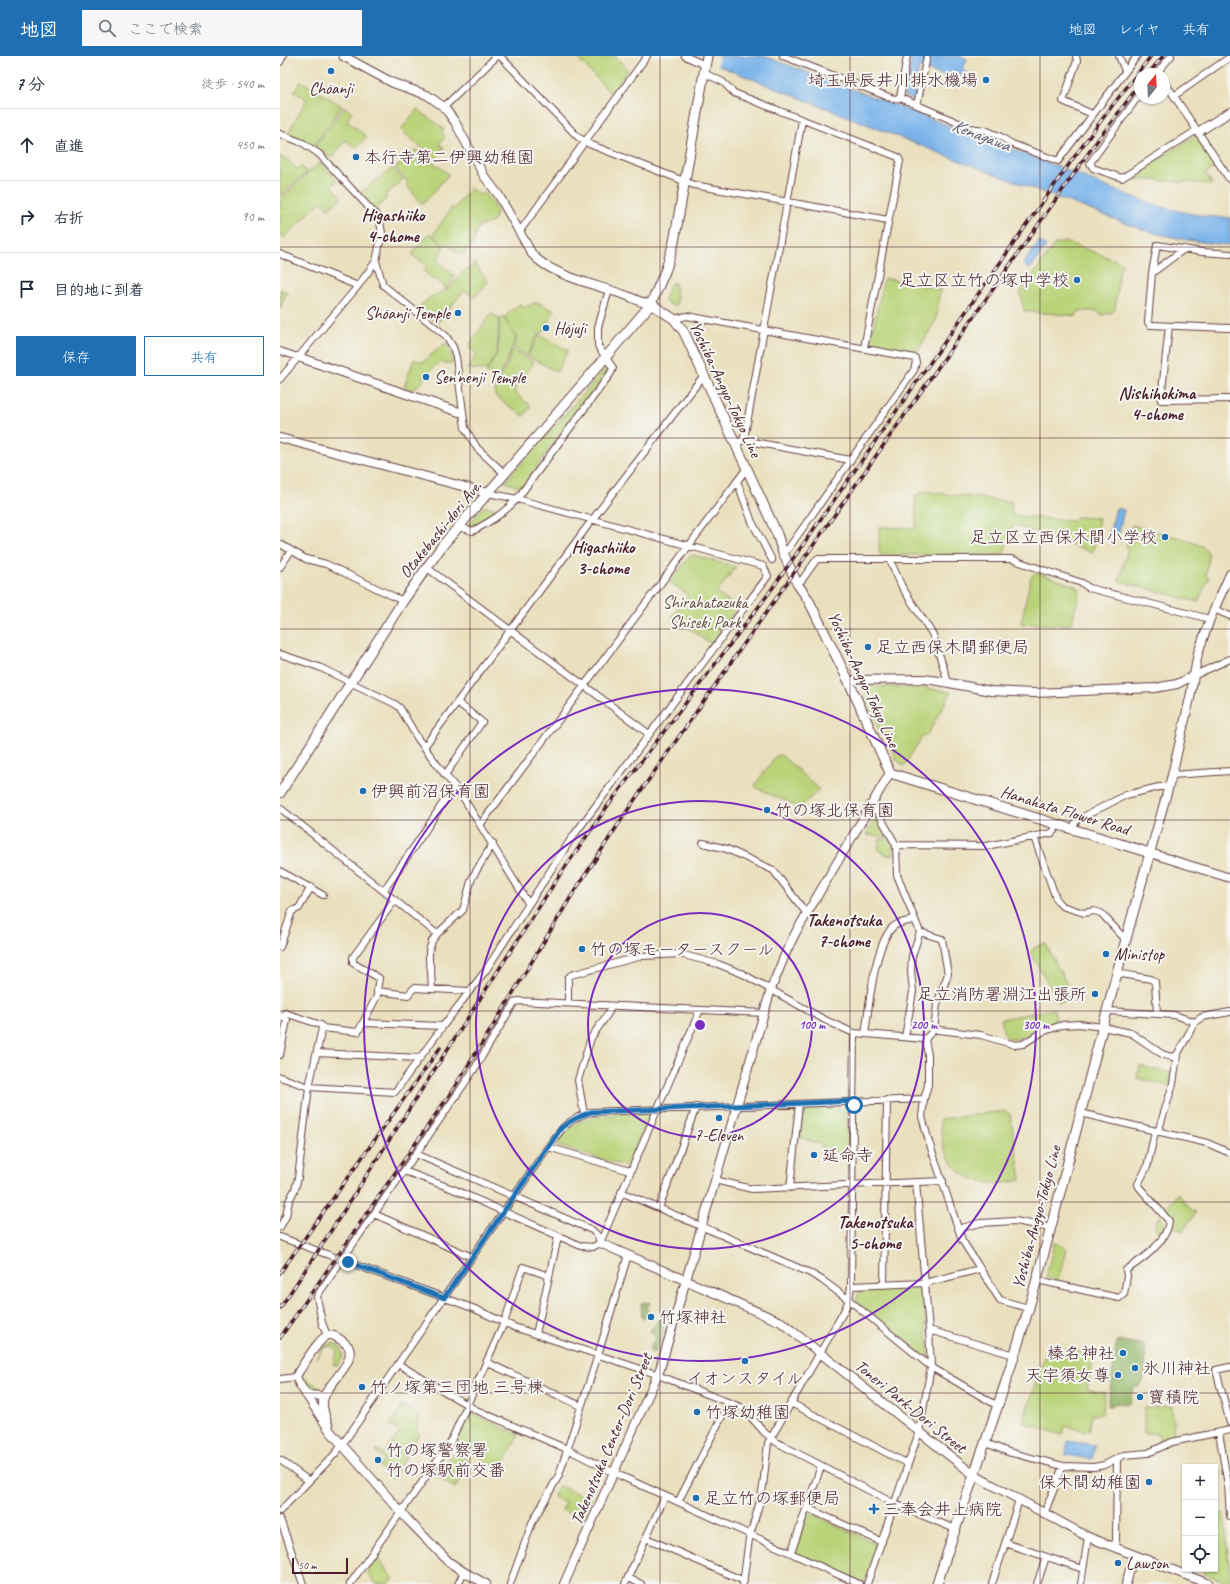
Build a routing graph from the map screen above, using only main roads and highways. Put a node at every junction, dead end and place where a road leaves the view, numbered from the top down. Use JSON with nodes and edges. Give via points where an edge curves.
{"nodes":[{"id":1,"x":705,"y":64,"type":"edge"},
{"id":2,"x":651,"y":304,"type":"junction"},
{"id":3,"x":786,"y":551,"type":"junction"},
{"id":4,"x":808,"y":599,"type":"junction"},
{"id":5,"x":890,"y":773,"type":"joint"},
{"id":6,"x":283,"y":780,"type":"edge"},
{"id":7,"x":280,"y":793,"type":"edge"},
{"id":8,"x":1150,"y":853,"type":"joint"},
{"id":9,"x":937,"y":1584,"type":"edge"}],
"edges":[{"from":1,"to":2,"type":"main road","via":[[677,228],[670,256]]},
{"from":2,"to":3,"type":"main road","name":"Yoshiba-Angyo-Tokyo Line","via":[[674,319],[684,332],[739,442],[746,468]]},
{"from":2,"to":6,"type":"main road","name":"Otakebashi-dori Ave.","via":[[426,568],[351,683]]},
{"from":3,"to":4,"type":"main road","name":"Yoshiba-Angyo-Tokyo Line","via":[[802,580]]},
{"from":3,"to":4,"type":"main road","name":"Yoshiba-Angyo-Tokyo Line","via":[[798,585]]},
{"from":4,"to":5,"type":"main road","name":"Yoshiba-Angyo-Tokyo Line"},
{"from":5,"to":8,"type":"main road","name":"Hanahata Flower Road"},
{"from":6,"to":7,"type":"main road","name":"Otakebashi-dori Ave."},
{"from":8,"to":9,"type":"main road","name":"Yoshiba-Angyo-Tokyo Line","via":[[1125,939],[1037,1280],[998,1406]]}]}
